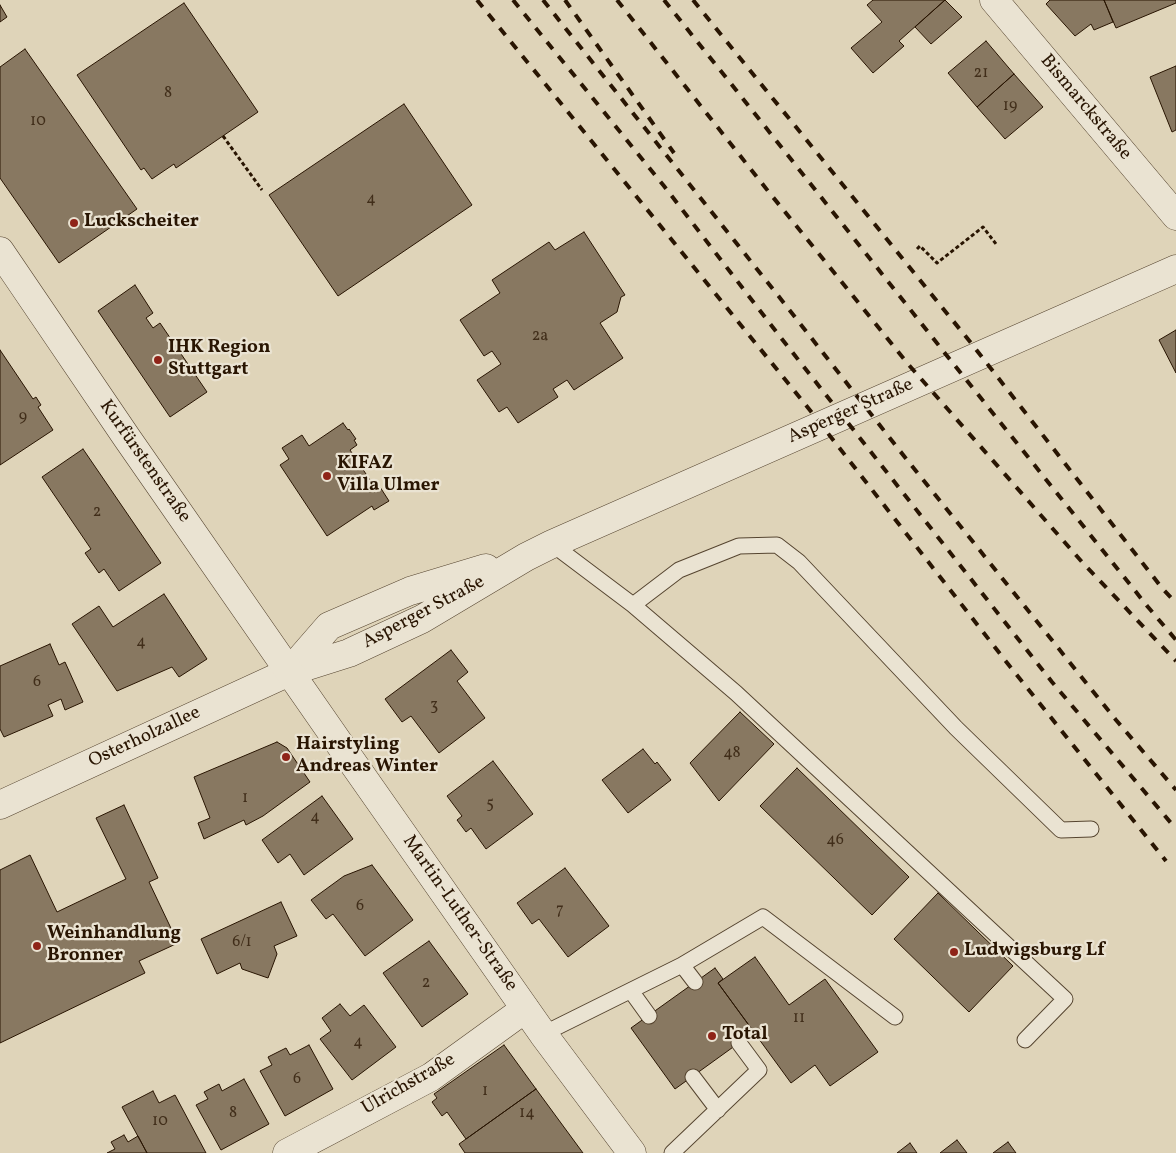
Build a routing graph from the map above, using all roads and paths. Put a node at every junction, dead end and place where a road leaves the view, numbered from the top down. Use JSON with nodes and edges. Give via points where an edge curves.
{"nodes":[{"id":1,"x":994,"y":0,"type":"edge"},
{"id":2,"x":223,"y":136,"type":"dead end"},
{"id":3,"x":262,"y":190,"type":"dead end"},
{"id":4,"x":1176,"y":216,"type":"edge"},
{"id":5,"x":996,"y":244,"type":"dead end"},
{"id":6,"x":917,"y":249,"type":"dead end"},
{"id":7,"x":0,"y":251,"type":"edge"},
{"id":8,"x":1176,"y":269,"type":"edge"},
{"id":9,"x":552,"y":544,"type":"junction"},
{"id":10,"x":633,"y":605,"type":"junction"},
{"id":11,"x":289,"y":672,"type":"junction"},
{"id":12,"x":0,"y":805,"type":"edge"},
{"id":13,"x":1091,"y":829,"type":"dead end"},
{"id":14,"x":682,"y":965,"type":"junction"},
{"id":15,"x":695,"y":982,"type":"dead end"},
{"id":16,"x":631,"y":990,"type":"junction"},
{"id":17,"x":525,"y":1008,"type":"junction"},
{"id":18,"x":649,"y":1016,"type":"dead end"},
{"id":19,"x":895,"y":1017,"type":"dead end"},
{"id":20,"x":543,"y":1034,"type":"junction"},
{"id":21,"x":1025,"y":1040,"type":"dead end"},
{"id":22,"x":739,"y":1043,"type":"dead end"},
{"id":23,"x":693,"y":1077,"type":"dead end"},
{"id":24,"x":718,"y":1110,"type":"junction"},
{"id":25,"x":287,"y":1153,"type":"edge"},
{"id":26,"x":632,"y":1153,"type":"edge"},
{"id":27,"x":672,"y":1153,"type":"edge"}],
"edges":[{"from":1,"to":4,"type":"street","name":"Bismarckstraße"},
{"from":2,"to":3,"type":"path"},
{"from":5,"to":6,"type":"path","via":[[983,227],[937,263],[920,246]]},
{"from":7,"to":11,"type":"street","name":"Kurfürstenstraße"},
{"from":8,"to":9,"type":"street","name":"Asperger Straße"},
{"from":9,"to":10,"type":"lane"},
{"from":9,"to":11,"type":"street","name":"Asperger Straße","via":[[422,618],[349,653]]},
{"from":10,"to":13,"type":"lane","via":[[679,570],[739,546],[777,545],[799,562],[956,728],[1061,830]]},
{"from":10,"to":21,"type":"lane","via":[[736,693],[1065,999]]},
{"from":11,"to":12,"type":"street","name":"Osterholzallee"},
{"from":11,"to":17,"type":"street","name":"Martin-Luther-Straße"},
{"from":14,"to":15,"type":"lane"},
{"from":14,"to":16,"type":"lane"},
{"from":14,"to":19,"type":"lane","via":[[763,917]]},
{"from":16,"to":18,"type":"lane"},
{"from":16,"to":20,"type":"lane"},
{"from":17,"to":20,"type":"street","name":"Martin-Luther-Straße"},
{"from":17,"to":25,"type":"street","name":"Ulrichstraße","via":[[431,1077]]},
{"from":20,"to":26,"type":"street","name":"Martin-Luther-Straße"},
{"from":22,"to":24,"type":"lane","via":[[759,1070]]},
{"from":23,"to":24,"type":"lane"},
{"from":24,"to":27,"type":"lane"}]}
